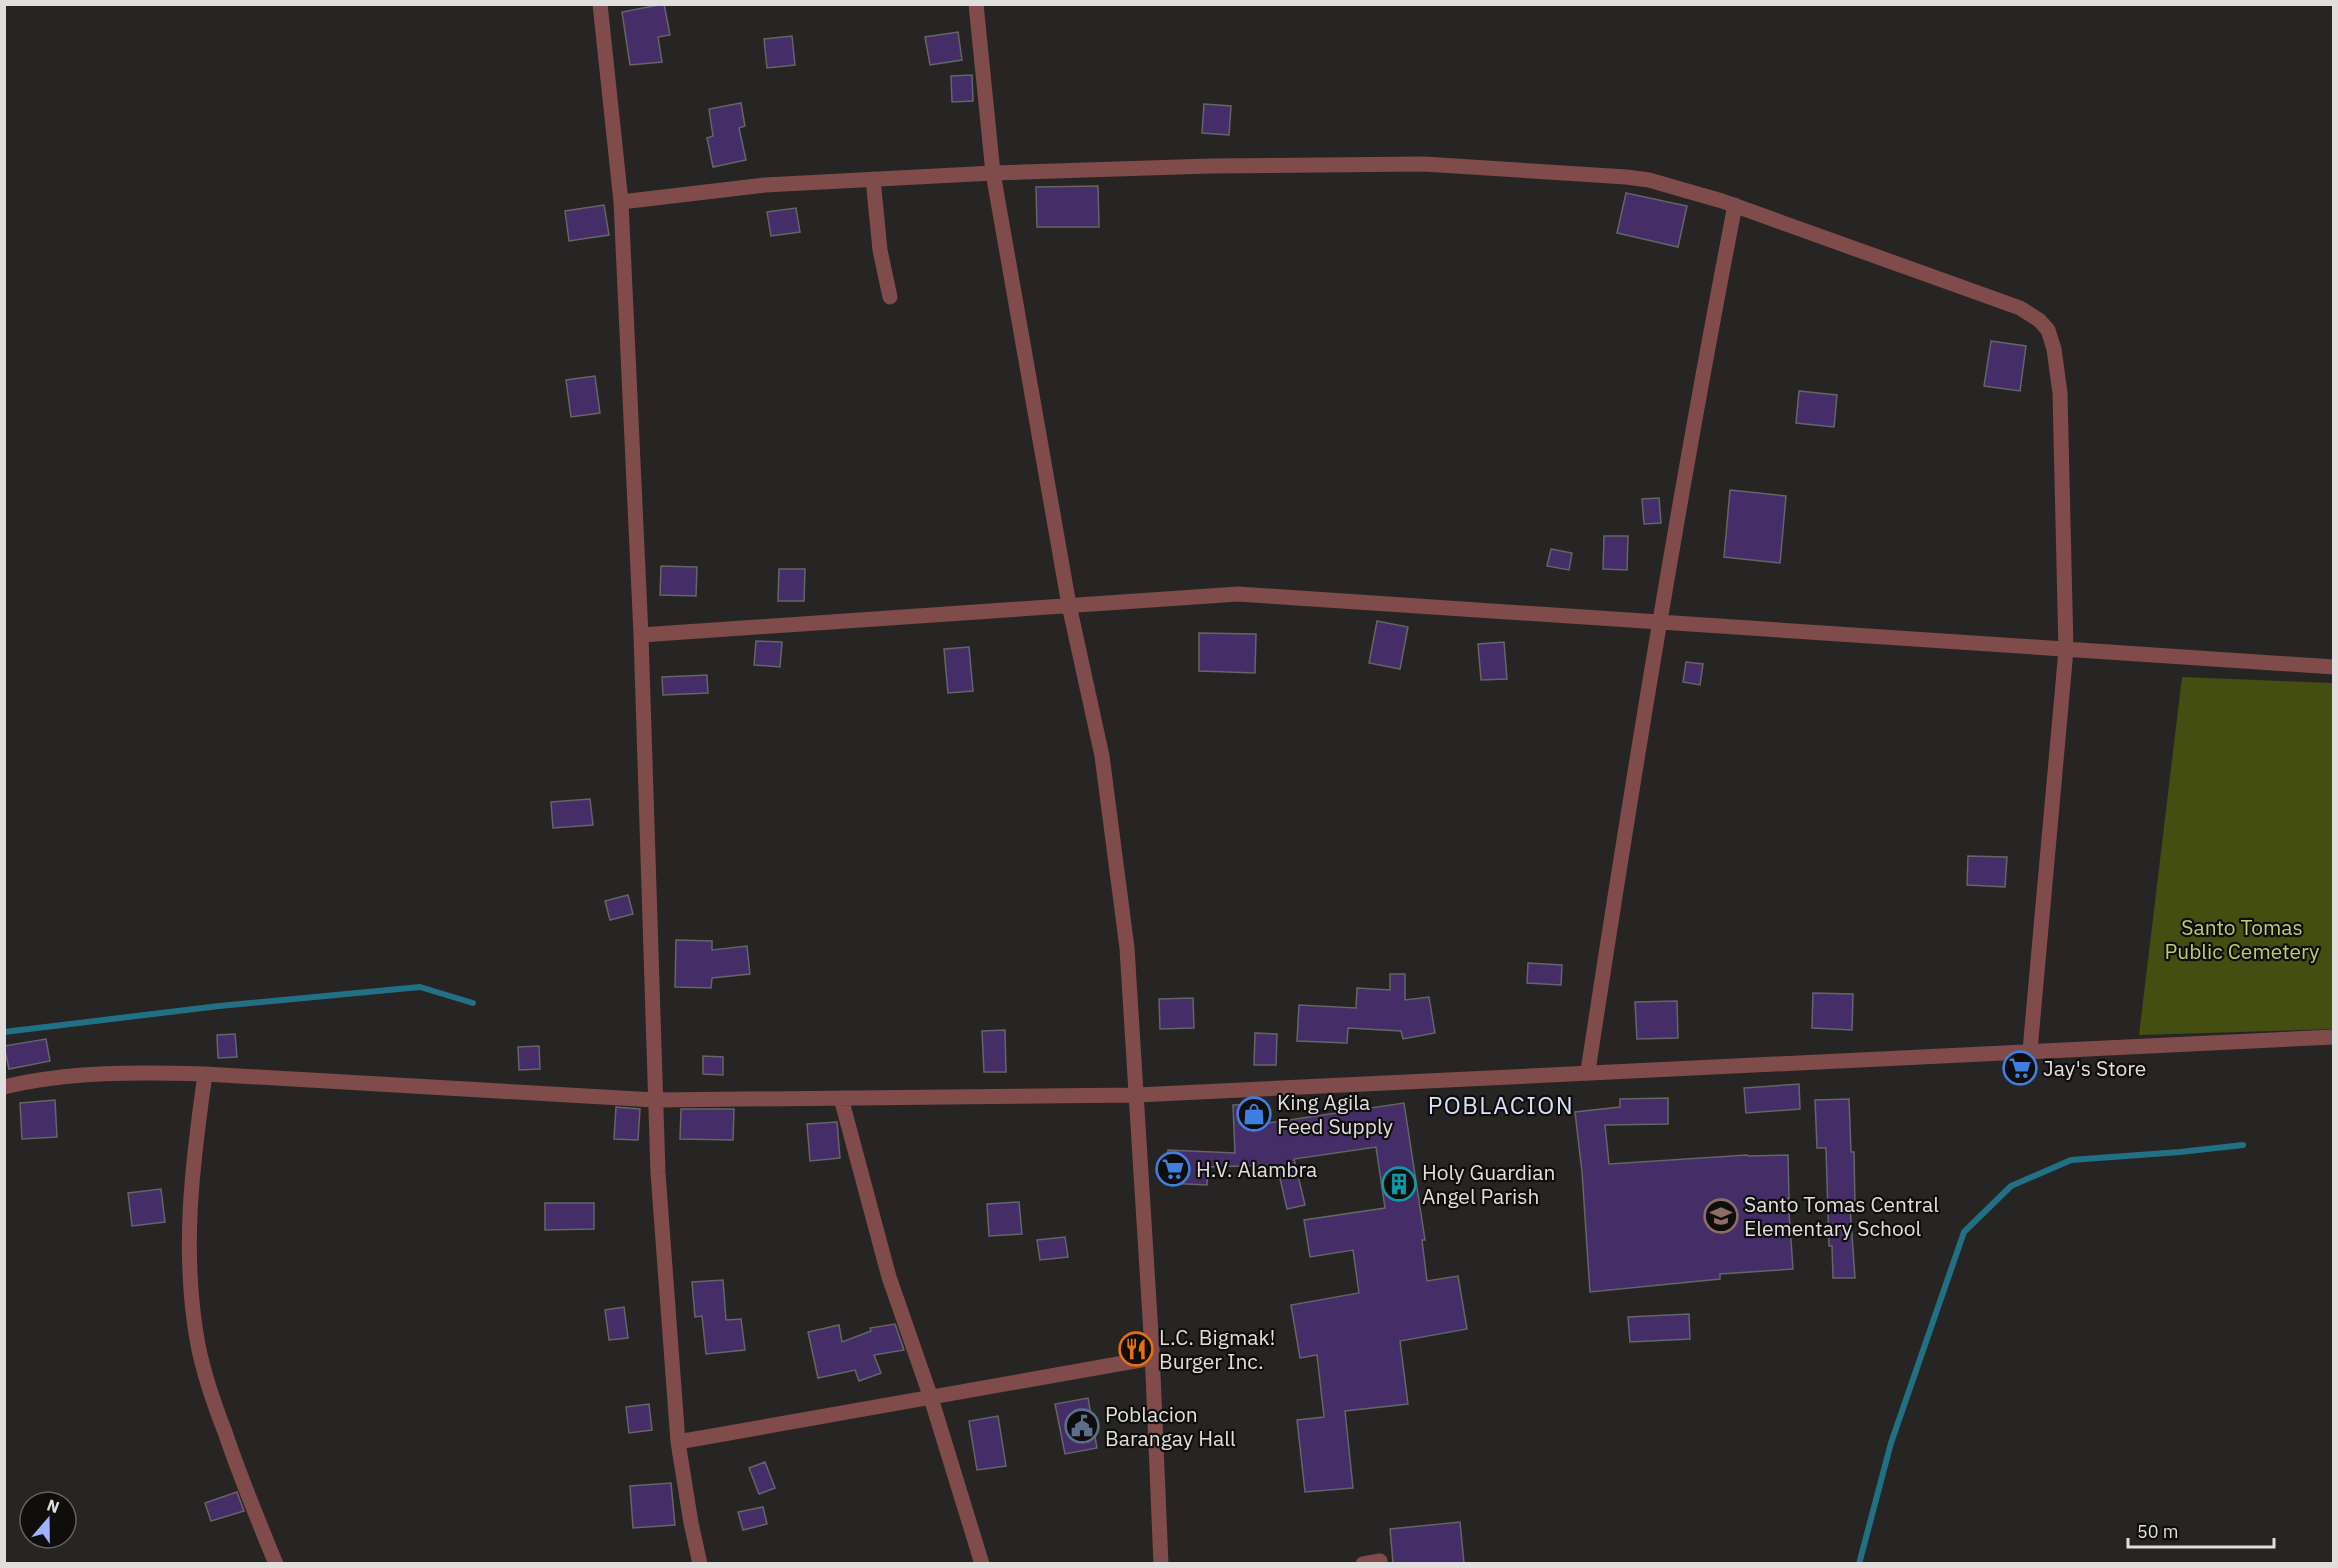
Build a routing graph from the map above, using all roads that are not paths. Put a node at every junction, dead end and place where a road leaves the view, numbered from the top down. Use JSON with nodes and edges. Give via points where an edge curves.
{"nodes":[{"id":1,"x":600,"y":4,"type":"edge"},
{"id":2,"x":976,"y":4,"type":"edge"},
{"id":3,"x":993,"y":173,"type":"junction"},
{"id":4,"x":873,"y":179,"type":"junction"},
{"id":5,"x":621,"y":202,"type":"junction"},
{"id":6,"x":1735,"y":205,"type":"junction"},
{"id":7,"x":890,"y":297,"type":"dead end"},
{"id":8,"x":1069,"y":605,"type":"junction"},
{"id":9,"x":1659,"y":622,"type":"junction"},
{"id":10,"x":640,"y":635,"type":"junction"},
{"id":11,"x":2066,"y":650,"type":"junction"},
{"id":12,"x":2334,"y":667,"type":"edge"},
{"id":13,"x":2334,"y":1037,"type":"edge"},
{"id":14,"x":2030,"y":1050,"type":"junction"},
{"id":15,"x":1588,"y":1071,"type":"junction"},
{"id":16,"x":205,"y":1074,"type":"junction"},
{"id":17,"x":4,"y":1087,"type":"edge"},
{"id":18,"x":1137,"y":1095,"type":"junction"},
{"id":19,"x":841,"y":1098,"type":"junction"},
{"id":20,"x":655,"y":1100,"type":"junction"},
{"id":21,"x":1152,"y":1358,"type":"junction"},
{"id":22,"x":931,"y":1398,"type":"junction"},
{"id":23,"x":678,"y":1442,"type":"junction"},
{"id":24,"x":1380,"y":1561,"type":"dead end"},
{"id":25,"x":276,"y":1563,"type":"edge"},
{"id":26,"x":700,"y":1563,"type":"edge"},
{"id":27,"x":982,"y":1563,"type":"edge"},
{"id":28,"x":1161,"y":1563,"type":"edge"},
{"id":29,"x":1363,"y":1563,"type":"edge"}],
"edges":[{"from":1,"to":5,"type":"street"},
{"from":2,"to":3,"type":"street"},
{"from":3,"to":4,"type":"street"},
{"from":3,"to":6,"type":"street","via":[[1424,164],[1626,177]]},
{"from":3,"to":8,"type":"street"},
{"from":4,"to":5,"type":"street","via":[[765,184]]},
{"from":4,"to":7,"type":"street","via":[[880,250]]},
{"from":5,"to":10,"type":"street"},
{"from":6,"to":9,"type":"street"},
{"from":6,"to":11,"type":"street","via":[[2020,308],[2048,330],[2060,393]]},
{"from":8,"to":9,"type":"street","via":[[1238,594]]},
{"from":8,"to":10,"type":"street"},
{"from":8,"to":18,"type":"street","via":[[1101,756],[1127,948]]},
{"from":9,"to":11,"type":"street"},
{"from":9,"to":15,"type":"street"},
{"from":10,"to":20,"type":"street"},
{"from":11,"to":12,"type":"street"},
{"from":11,"to":14,"type":"street"},
{"from":13,"to":14,"type":"street"},
{"from":14,"to":15,"type":"street"},
{"from":15,"to":18,"type":"street"},
{"from":16,"to":17,"type":"street","via":[[103,1074]]},
{"from":16,"to":20,"type":"street"},
{"from":16,"to":25,"type":"street","via":[[188,1221],[189,1280],[198,1347],[243,1484]]},
{"from":18,"to":19,"type":"street"},
{"from":18,"to":21,"type":"street"},
{"from":19,"to":20,"type":"street"},
{"from":19,"to":22,"type":"street","via":[[889,1277]]},
{"from":20,"to":23,"type":"street"},
{"from":21,"to":22,"type":"street"},
{"from":21,"to":28,"type":"street"},
{"from":22,"to":23,"type":"street"},
{"from":22,"to":27,"type":"street"},
{"from":23,"to":26,"type":"street"},
{"from":24,"to":29,"type":"street"}]}
